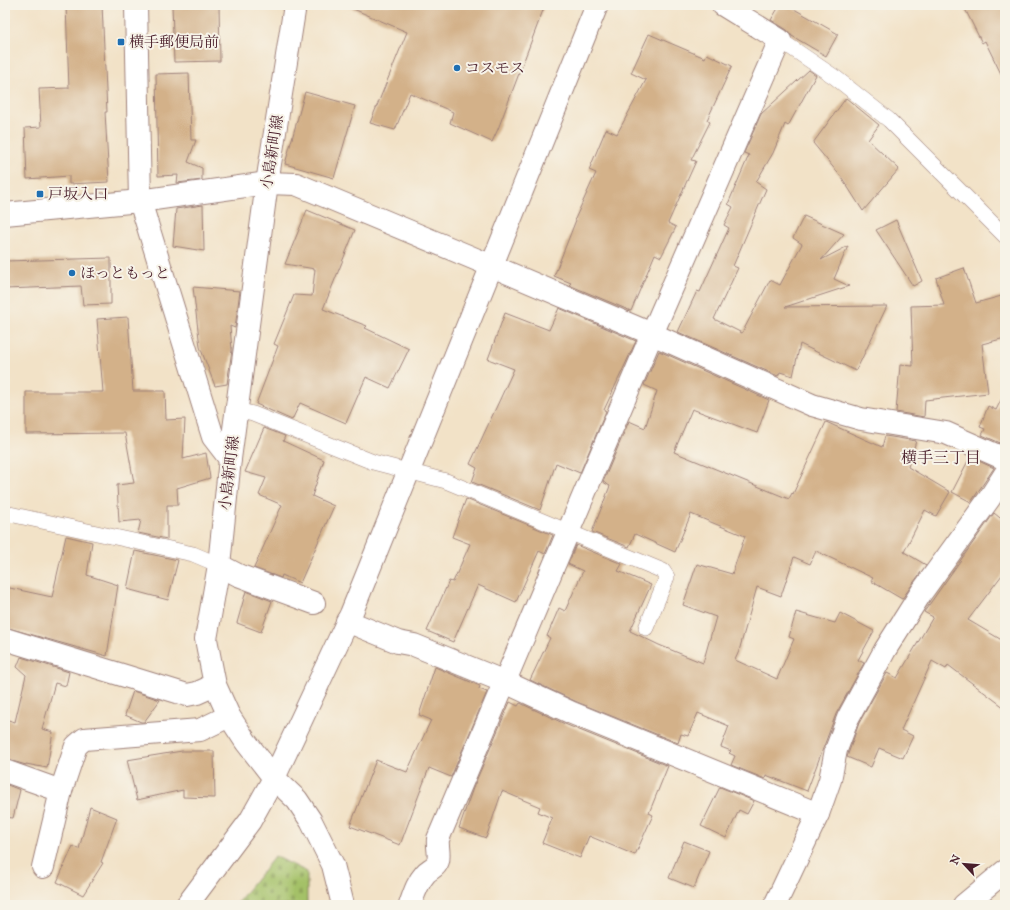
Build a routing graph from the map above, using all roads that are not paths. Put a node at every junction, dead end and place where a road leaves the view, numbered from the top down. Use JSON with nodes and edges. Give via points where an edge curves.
{"nodes":[{"id":1,"x":136,"y":5,"type":"edge"},
{"id":2,"x":295,"y":5,"type":"edge"},
{"id":3,"x":597,"y":5,"type":"edge"},
{"id":4,"x":722,"y":5,"type":"edge"},
{"id":5,"x":780,"y":40,"type":"junction"},
{"id":6,"x":267,"y":183,"type":"junction"},
{"id":7,"x":140,"y":201,"type":"junction"},
{"id":8,"x":5,"y":214,"type":"edge"},
{"id":9,"x":1005,"y":236,"type":"edge"},
{"id":10,"x":492,"y":266,"type":"junction"},
{"id":11,"x":652,"y":334,"type":"junction"},
{"id":12,"x":238,"y":410,"type":"junction"},
{"id":13,"x":230,"y":459,"type":"junction"},
{"id":14,"x":1005,"y":459,"type":"edge"},
{"id":15,"x":408,"y":471,"type":"junction"},
{"id":16,"x":1005,"y":474,"type":"edge"},
{"id":17,"x":5,"y":513,"type":"edge"},
{"id":18,"x":568,"y":531,"type":"junction"},
{"id":19,"x":219,"y":565,"type":"junction"},
{"id":20,"x":314,"y":603,"type":"dead end"},
{"id":21,"x":347,"y":621,"type":"junction"},
{"id":22,"x":646,"y":628,"type":"dead end"},
{"id":23,"x":7,"y":647,"type":"edge"},
{"id":24,"x":505,"y":682,"type":"junction"},
{"id":25,"x":215,"y":685,"type":"junction"},
{"id":26,"x":229,"y":716,"type":"junction"},
{"id":27,"x":5,"y":772,"type":"edge"},
{"id":28,"x":274,"y":778,"type":"junction"},
{"id":29,"x":61,"y":791,"type":"junction"},
{"id":30,"x":818,"y":814,"type":"junction"},
{"id":31,"x":43,"y":867,"type":"dead end"},
{"id":32,"x":1005,"y":871,"type":"edge"},
{"id":33,"x":187,"y":905,"type":"edge"},
{"id":34,"x":343,"y":905,"type":"edge"},
{"id":35,"x":410,"y":905,"type":"edge"},
{"id":36,"x":775,"y":905,"type":"edge"},
{"id":37,"x":964,"y":905,"type":"edge"}],
"edges":[{"from":1,"to":7,"type":"street"},
{"from":2,"to":6,"type":"street","name":"小島新町線"},
{"from":3,"to":10,"type":"street"},
{"from":4,"to":5,"type":"street"},
{"from":5,"to":9,"type":"lane","via":[[836,78],[889,120]]},
{"from":5,"to":11,"type":"street"},
{"from":6,"to":7,"type":"street"},
{"from":6,"to":10,"type":"street","via":[[296,184]]},
{"from":6,"to":12,"type":"street","name":"小島新町線"},
{"from":7,"to":8,"type":"street"},
{"from":7,"to":13,"type":"street","via":[[213,437]]},
{"from":10,"to":11,"type":"street"},
{"from":10,"to":15,"type":"street"},
{"from":11,"to":14,"type":"street","via":[[812,405],[861,420],[946,433]]},
{"from":11,"to":18,"type":"street"},
{"from":12,"to":13,"type":"street","name":"小島新町線"},
{"from":12,"to":15,"type":"lane","via":[[373,462]]},
{"from":13,"to":19,"type":"street","name":"小島新町線"},
{"from":15,"to":18,"type":"lane","via":[[446,481]]},
{"from":15,"to":21,"type":"street"},
{"from":16,"to":30,"type":"street","via":[[921,593],[881,657],[848,718]]},
{"from":17,"to":19,"type":"lane","via":[[193,554]]},
{"from":18,"to":22,"type":"lane","via":[[663,571],[667,577]]},
{"from":18,"to":24,"type":"street"},
{"from":19,"to":20,"type":"street"},
{"from":19,"to":25,"type":"street","name":"小島新町線","via":[[206,639]]},
{"from":21,"to":24,"type":"street"},
{"from":21,"to":28,"type":"street"},
{"from":23,"to":25,"type":"street","via":[[187,695]]},
{"from":24,"to":30,"type":"street","via":[[572,713]]},
{"from":24,"to":35,"type":"street","via":[[438,839],[436,866],[426,873],[415,889]]},
{"from":25,"to":26,"type":"street","name":"小島新町線"},
{"from":26,"to":28,"type":"street","name":"小島新町線"},
{"from":26,"to":29,"type":"street","via":[[200,730],[84,739],[76,746]]},
{"from":27,"to":29,"type":"street"},
{"from":28,"to":33,"type":"street","via":[[250,821]]},
{"from":28,"to":34,"type":"street","name":"小島新町線","via":[[297,800],[311,821],[333,864]]},
{"from":29,"to":31,"type":"street"},
{"from":30,"to":36,"type":"street"},
{"from":32,"to":37,"type":"street"}]}
